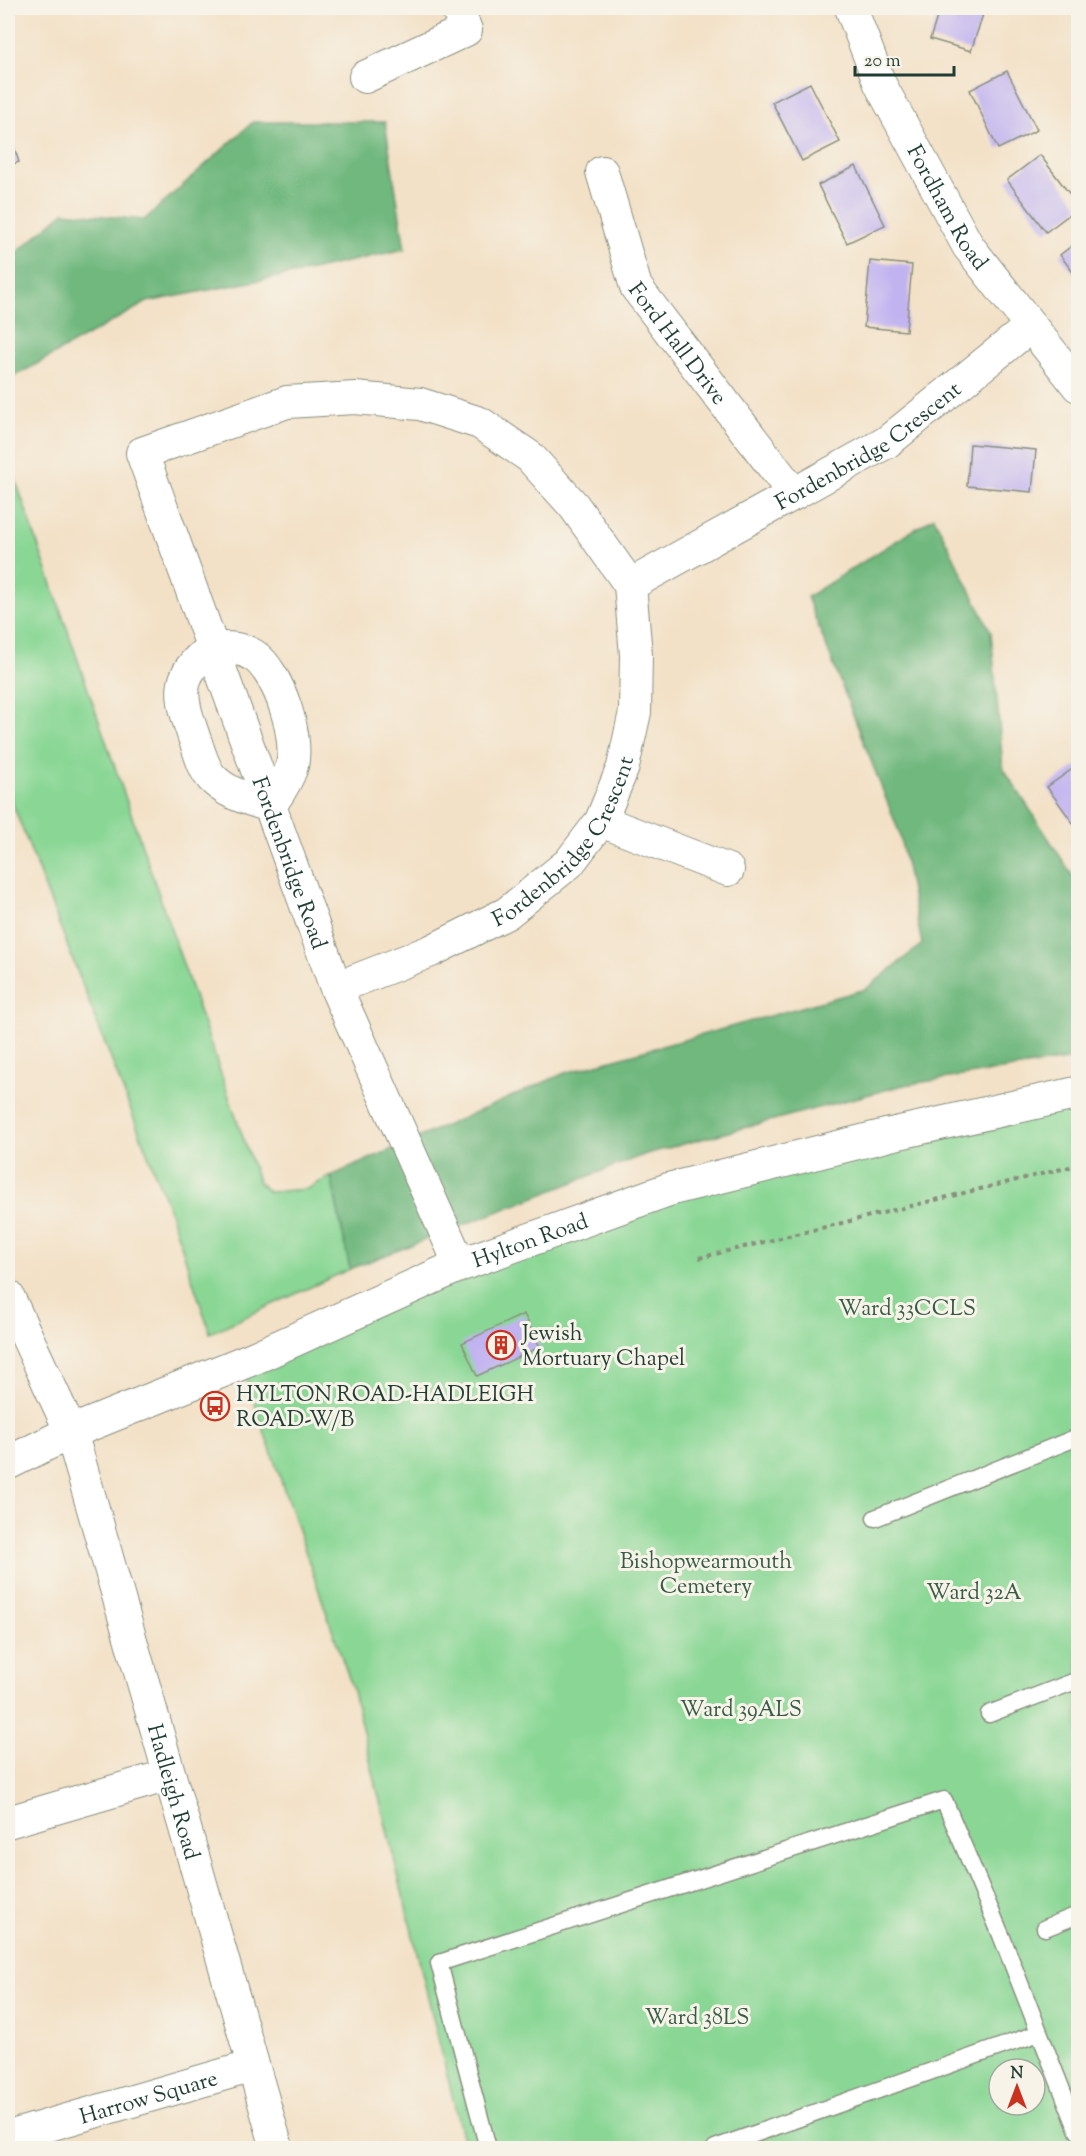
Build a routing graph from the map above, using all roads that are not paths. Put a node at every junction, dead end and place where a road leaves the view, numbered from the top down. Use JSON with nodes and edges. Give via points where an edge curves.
{"nodes":[{"id":1,"x":458,"y":8,"type":"edge"},
{"id":2,"x":851,"y":8,"type":"edge"},
{"id":3,"x":365,"y":77,"type":"dead end"},
{"id":4,"x":602,"y":172,"type":"dead end"},
{"id":5,"x":1031,"y":326,"type":"junction"},
{"id":6,"x":1078,"y":386,"type":"edge"},
{"id":7,"x":794,"y":494,"type":"junction"},
{"id":8,"x":630,"y":585,"type":"junction"},
{"id":9,"x":212,"y":648,"type":"junction"},
{"id":10,"x":270,"y":806,"type":"junction"},
{"id":11,"x":601,"y":821,"type":"junction"},
{"id":12,"x":728,"y":870,"type":"dead end"},
{"id":13,"x":336,"y":988,"type":"junction"},
{"id":14,"x":1078,"y":1093,"type":"edge"},
{"id":15,"x":460,"y":1265,"type":"junction"},
{"id":16,"x":8,"y":1296,"type":"edge"},
{"id":17,"x":71,"y":1432,"type":"junction"},
{"id":18,"x":1078,"y":1437,"type":"edge"},
{"id":19,"x":8,"y":1463,"type":"edge"},
{"id":20,"x":875,"y":1518,"type":"dead end"},
{"id":21,"x":1078,"y":1680,"type":"edge"},
{"id":22,"x":989,"y":1714,"type":"dead end"},
{"id":23,"x":169,"y":1775,"type":"junction"},
{"id":24,"x":8,"y":1822,"type":"edge"},
{"id":25,"x":1078,"y":1915,"type":"edge"},
{"id":26,"x":1045,"y":1928,"type":"dead end"},
{"id":27,"x":1039,"y":2033,"type":"junction"},
{"id":28,"x":253,"y":2066,"type":"junction"},
{"id":29,"x":1078,"y":2131,"type":"edge"},
{"id":30,"x":8,"y":2136,"type":"edge"},
{"id":31,"x":277,"y":2148,"type":"edge"},
{"id":32,"x":488,"y":2148,"type":"edge"},
{"id":33,"x":715,"y":2148,"type":"edge"}],
"edges":[{"from":1,"to":3,"type":"street","via":[[466,30]]},
{"from":2,"to":5,"type":"street","name":"Fordham Road","via":[[880,84],[968,246]]},
{"from":4,"to":7,"type":"street","name":"Ford Hall Drive","via":[[636,287]]},
{"from":5,"to":6,"type":"street","name":"Fordham Road"},
{"from":5,"to":7,"type":"street","name":"Fordenbridge Crescent","via":[[887,442]]},
{"from":7,"to":8,"type":"street","name":"Fordenbridge Crescent"},
{"from":8,"to":9,"type":"street","name":"Fordenbridge Road","via":[[574,506],[530,457],[480,423],[420,404],[355,398],[287,402],[142,453]]},
{"from":8,"to":11,"type":"street","name":"Fordenbridge Crescent","via":[[636,655],[635,712],[623,767]]},
{"from":9,"to":10,"type":"street","name":"Fordenbridge Road"},
{"from":9,"to":10,"type":"street","via":[[239,648],[254,655],[266,667],[278,690],[295,750],[284,786]]},
{"from":9,"to":10,"type":"street","via":[[195,660],[187,674],[184,709],[212,777],[226,790]]},
{"from":10,"to":13,"type":"street","name":"Fordenbridge Road"},
{"from":11,"to":12,"type":"street"},
{"from":11,"to":13,"type":"street","name":"Fordenbridge Crescent","via":[[569,863],[507,913],[431,951]]},
{"from":13,"to":15,"type":"street","name":"Fordenbridge Road"},
{"from":14,"to":15,"type":"street","name":"Hylton Road","via":[[670,1189]]},
{"from":15,"to":17,"type":"street","name":"Hylton Road","via":[[254,1358]]},
{"from":16,"to":17,"type":"street","name":"Hadleigh Road"},
{"from":17,"to":19,"type":"street","name":"Hylton Road"},
{"from":17,"to":23,"type":"street","name":"Hadleigh Road"},
{"from":18,"to":20,"type":"lane"},
{"from":21,"to":22,"type":"lane"},
{"from":23,"to":24,"type":"street"},
{"from":23,"to":28,"type":"street","name":"Hadleigh Road"},
{"from":25,"to":26,"type":"lane"},
{"from":27,"to":29,"type":"lane"},
{"from":27,"to":32,"type":"lane","via":[[944,1800],[439,1963]]},
{"from":27,"to":33,"type":"lane"},
{"from":28,"to":30,"type":"street","name":"Harrow Square"},
{"from":28,"to":31,"type":"street","name":"Hadleigh Road"}]}
